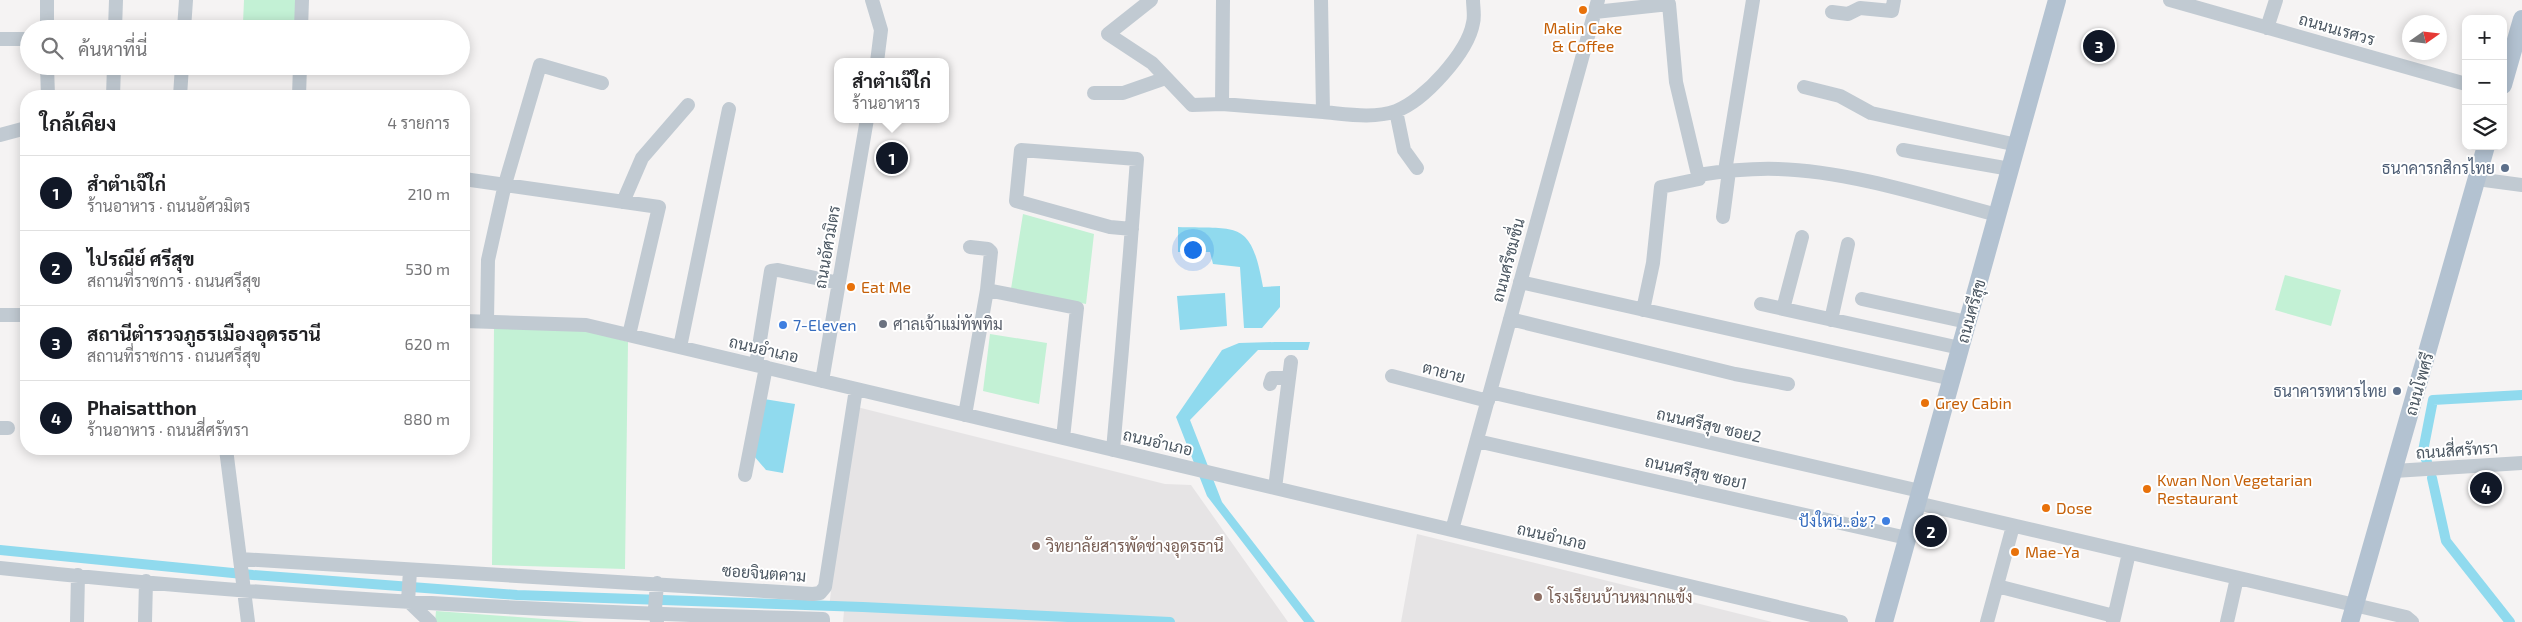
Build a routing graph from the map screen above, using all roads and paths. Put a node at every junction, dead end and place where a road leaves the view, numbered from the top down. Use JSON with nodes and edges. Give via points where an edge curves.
{"nodes":[{"id":1,"x":48,"y":0,"type":"edge"},
{"id":2,"x":116,"y":0,"type":"edge"},
{"id":3,"x":186,"y":0,"type":"edge"},
{"id":4,"x":302,"y":0,"type":"edge"},
{"id":5,"x":1151,"y":0,"type":"edge"},
{"id":6,"x":1223,"y":0,"type":"edge"},
{"id":7,"x":1322,"y":0,"type":"edge"},
{"id":8,"x":1473,"y":0,"type":"edge"},
{"id":9,"x":1753,"y":0,"type":"edge"},
{"id":10,"x":1894,"y":0,"type":"edge"},
{"id":11,"x":2057,"y":0,"type":"edge"},
{"id":12,"x":2170,"y":0,"type":"edge"},
{"id":13,"x":2276,"y":0,"type":"edge"},
{"id":14,"x":873,"y":2,"type":"edge"},
{"id":15,"x":1597,"y":6,"type":"edge"},
{"id":16,"x":1832,"y":12,"type":"dead end"},
{"id":17,"x":2522,"y":19,"type":"edge"},
{"id":18,"x":47,"y":20,"type":"edge"},
{"id":19,"x":115,"y":20,"type":"edge"},
{"id":20,"x":185,"y":20,"type":"edge"},
{"id":21,"x":301,"y":20,"type":"edge"},
{"id":22,"x":2267,"y":28,"type":"junction"},
{"id":23,"x":0,"y":39,"type":"edge"},
{"id":24,"x":20,"y":39,"type":"edge"},
{"id":25,"x":878,"y":58,"type":"edge"},
{"id":26,"x":2507,"y":71,"type":"edge"},
{"id":27,"x":47,"y":75,"type":"edge"},
{"id":28,"x":114,"y":75,"type":"edge"},
{"id":29,"x":181,"y":75,"type":"edge"},
{"id":30,"x":300,"y":75,"type":"edge"},
{"id":31,"x":1166,"y":78,"type":"junction"},
{"id":32,"x":602,"y":83,"type":"dead end"},
{"id":33,"x":2462,"y":83,"type":"edge"},
{"id":34,"x":1804,"y":87,"type":"dead end"},
{"id":35,"x":48,"y":90,"type":"edge"},
{"id":36,"x":113,"y":90,"type":"edge"},
{"id":37,"x":180,"y":90,"type":"edge"},
{"id":38,"x":299,"y":90,"type":"edge"},
{"id":39,"x":1094,"y":93,"type":"dead end"},
{"id":40,"x":1222,"y":104,"type":"junction"},
{"id":41,"x":688,"y":105,"type":"dead end"},
{"id":42,"x":729,"y":109,"type":"dead end"},
{"id":43,"x":1396,"y":111,"type":"junction"},
{"id":44,"x":1323,"y":112,"type":"junction"},
{"id":45,"x":866,"y":123,"type":"edge"},
{"id":46,"x":20,"y":130,"type":"edge"},
{"id":47,"x":0,"y":135,"type":"edge"},
{"id":48,"x":2017,"y":145,"type":"junction"},
{"id":49,"x":1903,"y":150,"type":"dead end"},
{"id":50,"x":2485,"y":150,"type":"edge"},
{"id":51,"x":1417,"y":168,"type":"dead end"},
{"id":52,"x":2010,"y":169,"type":"junction"},
{"id":53,"x":1727,"y":171,"type":"junction"},
{"id":54,"x":1698,"y":175,"type":"junction"},
{"id":55,"x":2477,"y":179,"type":"junction"},
{"id":56,"x":470,"y":180,"type":"edge"},
{"id":57,"x":505,"y":184,"type":"junction"},
{"id":58,"x":2522,"y":185,"type":"edge"},
{"id":59,"x":623,"y":202,"type":"junction"},
{"id":60,"x":1997,"y":215,"type":"junction"},
{"id":61,"x":1723,"y":216,"type":"dead end"},
{"id":62,"x":1132,"y":229,"type":"junction"},
{"id":63,"x":1802,"y":237,"type":"dead end"},
{"id":64,"x":1848,"y":244,"type":"dead end"},
{"id":65,"x":970,"y":247,"type":"dead end"},
{"id":66,"x":1520,"y":282,"type":"junction"},
{"id":67,"x":839,"y":283,"type":"junction"},
{"id":68,"x":987,"y":290,"type":"junction"},
{"id":69,"x":1862,"y":299,"type":"dead end"},
{"id":70,"x":1761,"y":304,"type":"dead end"},
{"id":71,"x":1782,"y":309,"type":"junction"},
{"id":72,"x":1643,"y":310,"type":"junction"},
{"id":73,"x":0,"y":315,"type":"edge"},
{"id":74,"x":20,"y":315,"type":"edge"},
{"id":75,"x":1510,"y":319,"type":"junction"},
{"id":76,"x":1831,"y":320,"type":"junction"},
{"id":77,"x":470,"y":321,"type":"edge"},
{"id":78,"x":487,"y":321,"type":"junction"},
{"id":79,"x":1968,"y":322,"type":"junction"},
{"id":80,"x":629,"y":335,"type":"junction"},
{"id":81,"x":680,"y":347,"type":"junction"},
{"id":82,"x":1960,"y":348,"type":"junction"},
{"id":83,"x":1291,"y":362,"type":"dead end"},
{"id":84,"x":761,"y":366,"type":"junction"},
{"id":85,"x":1392,"y":376,"type":"dead end"},
{"id":86,"x":1289,"y":378,"type":"junction"},
{"id":87,"x":1952,"y":379,"type":"junction"},
{"id":88,"x":822,"y":381,"type":"junction"},
{"id":89,"x":1270,"y":384,"type":"dead end"},
{"id":90,"x":1788,"y":384,"type":"dead end"},
{"id":91,"x":856,"y":389,"type":"junction"},
{"id":92,"x":1489,"y":397,"type":"junction"},
{"id":93,"x":966,"y":415,"type":"junction"},
{"id":94,"x":1063,"y":438,"type":"junction"},
{"id":95,"x":1476,"y":441,"type":"junction"},
{"id":96,"x":1114,"y":450,"type":"junction"},
{"id":97,"x":227,"y":455,"type":"edge"},
{"id":98,"x":2522,"y":463,"type":"edge"},
{"id":99,"x":2394,"y":472,"type":"junction"},
{"id":100,"x":745,"y":475,"type":"dead end"},
{"id":101,"x":1275,"y":488,"type":"junction"},
{"id":102,"x":1919,"y":497,"type":"junction"},
{"id":103,"x":2013,"y":526,"type":"junction"},
{"id":104,"x":1452,"y":530,"type":"junction"},
{"id":105,"x":1907,"y":538,"type":"junction"},
{"id":106,"x":2129,"y":553,"type":"junction"},
{"id":107,"x":240,"y":560,"type":"junction"},
{"id":108,"x":0,"y":568,"type":"edge"},
{"id":109,"x":410,"y":571,"type":"junction"},
{"id":110,"x":78,"y":575,"type":"junction"},
{"id":111,"x":2237,"y":578,"type":"junction"},
{"id":112,"x":146,"y":581,"type":"junction"},
{"id":113,"x":1997,"y":586,"type":"junction"},
{"id":114,"x":656,"y":588,"type":"junction"},
{"id":115,"x":244,"y":590,"type":"junction"},
{"id":116,"x":408,"y":600,"type":"junction"},
{"id":117,"x":2352,"y":614,"type":"edge"},
{"id":118,"x":656,"y":615,"type":"edge"},
{"id":119,"x":2113,"y":619,"type":"edge"},
{"id":120,"x":77,"y":622,"type":"edge"},
{"id":121,"x":145,"y":622,"type":"edge"},
{"id":122,"x":248,"y":622,"type":"edge"},
{"id":123,"x":430,"y":622,"type":"edge"},
{"id":124,"x":823,"y":622,"type":"edge"},
{"id":125,"x":1841,"y":622,"type":"edge"},
{"id":126,"x":1884,"y":622,"type":"edge"},
{"id":127,"x":1987,"y":622,"type":"edge"},
{"id":128,"x":2227,"y":622,"type":"edge"},
{"id":129,"x":2412,"y":622,"type":"edge"}],
"edges":[{"from":1,"to":18,"type":"street"},
{"from":2,"to":19,"type":"street"},
{"from":3,"to":20,"type":"street"},
{"from":4,"to":21,"type":"street"},
{"from":5,"to":31,"type":"street","via":[[1108,34],[1152,63]]},
{"from":6,"to":40,"type":"street"},
{"from":7,"to":44,"type":"street"},
{"from":8,"to":43,"type":"street","via":[[1474,24],[1456,61],[1428,90]]},
{"from":9,"to":53,"type":"street"},
{"from":10,"to":16,"type":"street","via":[[1892,11],[1860,8],[1848,14]]},
{"from":11,"to":48,"type":"main road","name":"ถนนศรีสุข"},
{"from":12,"to":22,"type":"street","name":"ถนนนเรศวร"},
{"from":13,"to":22,"type":"street"},
{"from":14,"to":25,"type":"street","via":[[881,30]]},
{"from":15,"to":54,"type":"street","via":[[1669,4],[1676,82]]},
{"from":15,"to":66,"type":"street","name":"ถนนศรีชมชื่น"},
{"from":17,"to":26,"type":"main road"},
{"from":22,"to":33,"type":"street","name":"ถนนนเรศวร"},
{"from":23,"to":24,"type":"street"},
{"from":27,"to":35,"type":"street"},
{"from":28,"to":36,"type":"street"},
{"from":29,"to":37,"type":"street"},
{"from":30,"to":38,"type":"street"},
{"from":31,"to":39,"type":"street","via":[[1123,93]]},
{"from":31,"to":40,"type":"street","via":[[1192,105]]},
{"from":32,"to":57,"type":"street","via":[[540,65]]},
{"from":34,"to":48,"type":"street","via":[[1840,96],[1870,113]]},
{"from":40,"to":44,"type":"street"},
{"from":41,"to":59,"type":"street","via":[[642,158]]},
{"from":42,"to":81,"type":"street"},
{"from":43,"to":44,"type":"street","via":[[1358,116]]},
{"from":43,"to":51,"type":"street","via":[[1404,150]]},
{"from":45,"to":67,"type":"street","name":"ถนนอัศวมิตร"},
{"from":46,"to":47,"type":"street"},
{"from":48,"to":52,"type":"main road","name":"ถนนศรีสุข"},
{"from":49,"to":52,"type":"street"},
{"from":50,"to":55,"type":"main road","name":"ถนนโพศรี"},
{"from":52,"to":60,"type":"main road","name":"ถนนศรีสุข"},
{"from":53,"to":54,"type":"street"},
{"from":53,"to":60,"type":"street","via":[[1778,169],[1850,178]]},
{"from":53,"to":61,"type":"street"},
{"from":54,"to":72,"type":"street","via":[[1699,179],[1661,187],[1653,263]]},
{"from":55,"to":58,"type":"street"},
{"from":55,"to":99,"type":"main road","name":"ถนนโพศรี"},
{"from":56,"to":57,"type":"street"},
{"from":57,"to":59,"type":"street"},
{"from":57,"to":78,"type":"street","via":[[488,260]]},
{"from":59,"to":80,"type":"street","via":[[659,207]]},
{"from":60,"to":79,"type":"main road","name":"ถนนศรีสุข"},
{"from":62,"to":62,"type":"street","via":[[1137,158],[1021,150],[1016,201],[1110,227]]},
{"from":62,"to":96,"type":"street"},
{"from":63,"to":71,"type":"street"},
{"from":64,"to":76,"type":"street"},
{"from":65,"to":68,"type":"street","via":[[991,252]]},
{"from":66,"to":72,"type":"street"},
{"from":66,"to":75,"type":"street","name":"ถนนศรีชมชื่น"},
{"from":67,"to":84,"type":"street","via":[[771,271]]},
{"from":67,"to":88,"type":"street","name":"ถนนอัศวมิตร"},
{"from":68,"to":93,"type":"street"},
{"from":68,"to":94,"type":"street","via":[[1077,308]]},
{"from":69,"to":79,"type":"street"},
{"from":70,"to":71,"type":"street"},
{"from":71,"to":76,"type":"street"},
{"from":72,"to":87,"type":"street"},
{"from":73,"to":74,"type":"street"},
{"from":75,"to":90,"type":"street"},
{"from":75,"to":92,"type":"street","name":"ถนนศรีชมชื่น"},
{"from":76,"to":82,"type":"street"},
{"from":77,"to":78,"type":"street","name":"ถนนอำเภอ"},
{"from":78,"to":80,"type":"street","name":"ถนนอำเภอ","via":[[586,324]]},
{"from":79,"to":82,"type":"main road","name":"ถนนศรีสุข"},
{"from":80,"to":81,"type":"street","name":"ถนนอำเภอ"},
{"from":81,"to":84,"type":"street","name":"ถนนอำเภอ"},
{"from":82,"to":87,"type":"main road","name":"ถนนศรีสุข"},
{"from":83,"to":86,"type":"street"},
{"from":84,"to":88,"type":"street","name":"ถนนอำเภอ"},
{"from":84,"to":100,"type":"street"},
{"from":85,"to":92,"type":"street","name":"ตายาย"},
{"from":86,"to":89,"type":"street","via":[[1276,376]]},
{"from":86,"to":101,"type":"street"},
{"from":87,"to":102,"type":"main road","name":"ถนนศรีสุข"},
{"from":88,"to":91,"type":"street","name":"ถนนอำเภอ"},
{"from":91,"to":93,"type":"street","name":"ถนนอำเภอ"},
{"from":91,"to":114,"type":"street","name":"ซอยจินตคาม","via":[[825,587],[820,593]]},
{"from":92,"to":95,"type":"street","name":"ถนนศรีชมชื่น"},
{"from":92,"to":102,"type":"street","name":"ถนนศรีสุข ซอย2"},
{"from":93,"to":94,"type":"street","name":"ถนนอำเภอ"},
{"from":94,"to":96,"type":"street","name":"ถนนอำเภอ"},
{"from":95,"to":104,"type":"street","name":"ถนนศรีชมชื่น"},
{"from":95,"to":105,"type":"street","name":"ถนนศรีสุข ซอย1"},
{"from":96,"to":101,"type":"street","name":"ถนนอำเภอ"},
{"from":97,"to":107,"type":"street"},
{"from":98,"to":99,"type":"street","name":"ถนนสี่ศรัทรา"},
{"from":99,"to":117,"type":"main road","name":"ถนนโพศรี"},
{"from":101,"to":104,"type":"street","name":"ถนนอำเภอ"},
{"from":102,"to":103,"type":"street","name":"ถนนศรีสุข ซอย2"},
{"from":102,"to":105,"type":"main road","name":"ถนนศรีสุข"},
{"from":103,"to":106,"type":"street","name":"ถนนศรีสุข ซอย2"},
{"from":103,"to":113,"type":"street"},
{"from":104,"to":125,"type":"street","name":"ถนนอำเภอ"},
{"from":105,"to":126,"type":"main road","name":"ถนนศรีสุข"},
{"from":106,"to":111,"type":"street","name":"ถนนศรีสุข ซอย2"},
{"from":106,"to":119,"type":"street"},
{"from":107,"to":109,"type":"street"},
{"from":107,"to":115,"type":"street"},
{"from":108,"to":110,"type":"street"},
{"from":109,"to":114,"type":"street"},
{"from":109,"to":116,"type":"street"},
{"from":110,"to":112,"type":"street"},
{"from":110,"to":120,"type":"street"},
{"from":111,"to":117,"type":"street","name":"ถนนศรีสุข ซอย2"},
{"from":111,"to":128,"type":"street"},
{"from":112,"to":115,"type":"street"},
{"from":112,"to":121,"type":"street"},
{"from":113,"to":119,"type":"street"},
{"from":113,"to":127,"type":"street"},
{"from":114,"to":118,"type":"street"},
{"from":115,"to":116,"type":"street"},
{"from":115,"to":122,"type":"street"},
{"from":116,"to":118,"type":"street"},
{"from":116,"to":123,"type":"street"},
{"from":117,"to":129,"type":"street","name":"ถนนศรีสุข ซอย2","via":[[2406,617]]},
{"from":118,"to":124,"type":"street","via":[[823,619]]}]}
